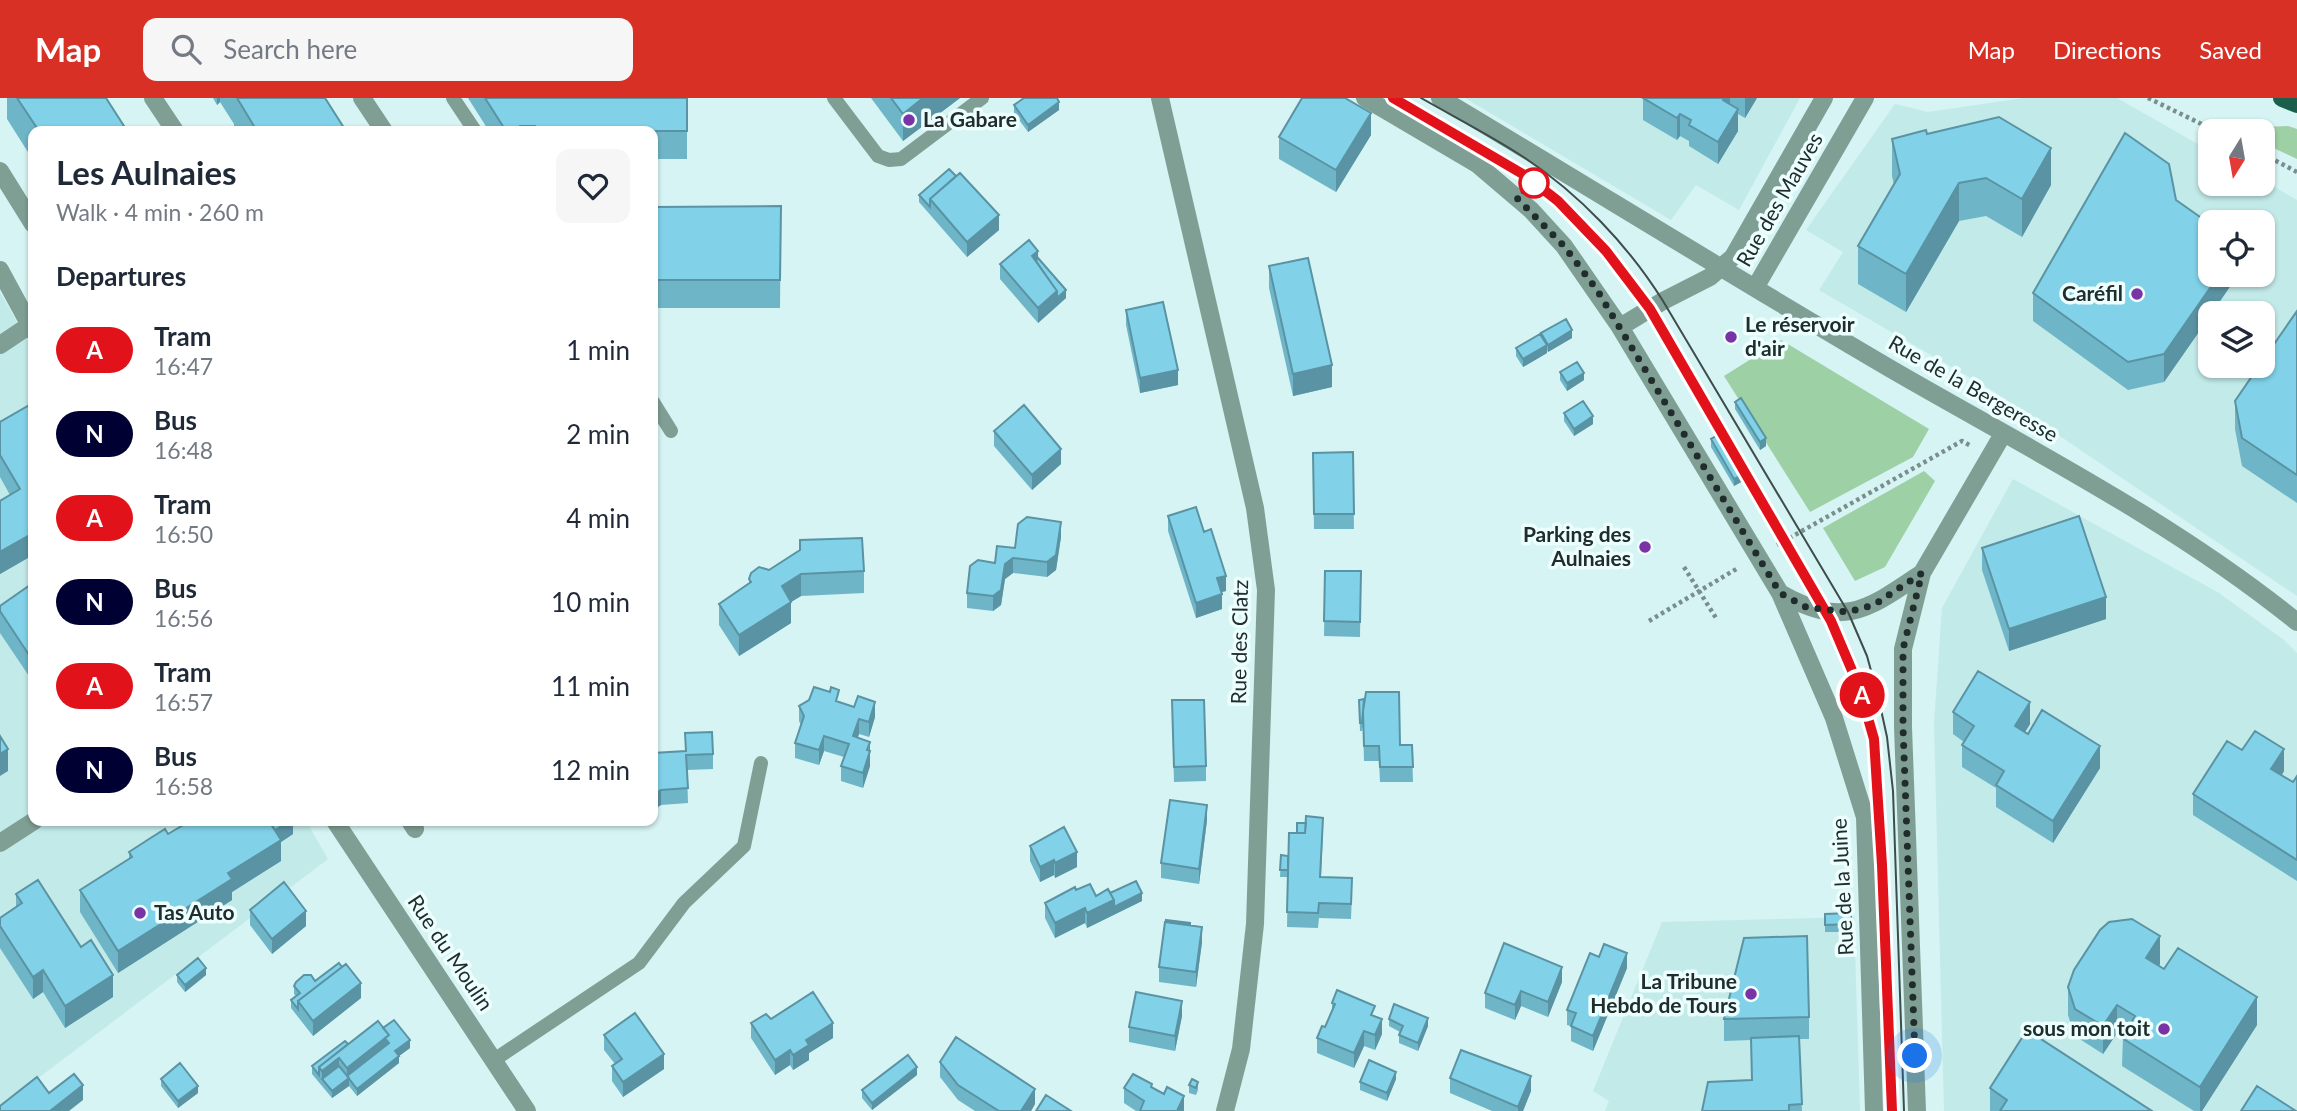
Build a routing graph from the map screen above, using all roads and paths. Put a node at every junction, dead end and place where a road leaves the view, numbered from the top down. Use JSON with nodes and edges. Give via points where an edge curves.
{"nodes":[{"id":1,"x":153,"y":98,"type":"edge"},
{"id":2,"x":362,"y":98,"type":"edge"},
{"id":3,"x":453,"y":98,"type":"edge"},
{"id":4,"x":834,"y":98,"type":"edge"},
{"id":5,"x":982,"y":98,"type":"edge"},
{"id":6,"x":1160,"y":98,"type":"edge"},
{"id":7,"x":1365,"y":98,"type":"edge"},
{"id":8,"x":1440,"y":98,"type":"edge"},
{"id":9,"x":1824,"y":98,"type":"edge"},
{"id":10,"x":1865,"y":98,"type":"edge"},
{"id":11,"x":2148,"y":98,"type":"edge"},
{"id":12,"x":2281,"y":98,"type":"edge"},
{"id":13,"x":2297,"y":104,"type":"edge"},
{"id":14,"x":2198,"y":122,"type":"edge"},
{"id":15,"x":172,"y":126,"type":"edge"},
{"id":16,"x":381,"y":126,"type":"edge"},
{"id":17,"x":472,"y":126,"type":"edge"},
{"id":18,"x":2275,"y":160,"type":"edge"},
{"id":19,"x":0,"y":171,"type":"edge"},
{"id":20,"x":2297,"y":172,"type":"edge"},
{"id":21,"x":28,"y":216,"type":"edge"},
{"id":22,"x":1723,"y":268,"type":"junction"},
{"id":23,"x":0,"y":270,"type":"edge"},
{"id":24,"x":1755,"y":288,"type":"junction"},
{"id":25,"x":28,"y":322,"type":"edge"},
{"id":26,"x":1620,"y":327,"type":"junction"},
{"id":27,"x":28,"y":330,"type":"edge"},
{"id":28,"x":0,"y":345,"type":"edge"},
{"id":29,"x":658,"y":410,"type":"edge"},
{"id":30,"x":671,"y":431,"type":"dead end"},
{"id":31,"x":2003,"y":434,"type":"junction"},
{"id":32,"x":1990,"y":455,"type":"junction"},
{"id":33,"x":1767,"y":551,"type":"dead end"},
{"id":34,"x":1747,"y":562,"type":"dead end"},
{"id":35,"x":1684,"y":567,"type":"dead end"},
{"id":36,"x":1922,"y":573,"type":"junction"},
{"id":37,"x":1700,"y":591,"type":"junction"},
{"id":38,"x":1780,"y":593,"type":"junction"},
{"id":39,"x":1716,"y":618,"type":"dead end"},
{"id":40,"x":1649,"y":621,"type":"dead end"},
{"id":41,"x":2297,"y":622,"type":"edge"},
{"id":42,"x":761,"y":763,"type":"dead end"},
{"id":43,"x":28,"y":825,"type":"edge"},
{"id":44,"x":338,"y":826,"type":"edge"},
{"id":45,"x":0,"y":843,"type":"edge"},
{"id":46,"x":494,"y":1060,"type":"junction"},
{"id":47,"x":527,"y":1111,"type":"edge"},
{"id":48,"x":1225,"y":1111,"type":"edge"},
{"id":49,"x":1874,"y":1111,"type":"edge"},
{"id":50,"x":1917,"y":1111,"type":"edge"}],
"edges":[{"from":1,"to":15,"type":"street"},
{"from":2,"to":16,"type":"street"},
{"from":3,"to":17,"type":"lane"},
{"from":4,"to":5,"type":"lane","via":[[878,156],[888,160],[901,159]]},
{"from":6,"to":48,"type":"street","name":"Rue des Clatz","via":[[1255,508],[1266,590],[1255,923],[1241,1049]]},
{"from":7,"to":26,"type":"street","via":[[1477,164],[1531,210],[1564,246]]},
{"from":8,"to":22,"type":"street","name":"Rue de la Bergeresse"},
{"from":9,"to":22,"type":"street","name":"Rue des Mauves","via":[[1743,242]]},
{"from":10,"to":24,"type":"street","name":"Rue des Mauves"},
{"from":11,"to":14,"type":"path"},
{"from":12,"to":13,"type":"main road"},
{"from":18,"to":20,"type":"path"},
{"from":19,"to":21,"type":"street"},
{"from":22,"to":24,"type":"street","name":"Rue de la Bergeresse"},
{"from":22,"to":26,"type":"street"},
{"from":23,"to":25,"type":"street"},
{"from":24,"to":31,"type":"street","name":"Rue de la Bergeresse"},
{"from":26,"to":38,"type":"street","name":"Rue de la Juine"},
{"from":27,"to":28,"type":"street"},
{"from":29,"to":30,"type":"lane"},
{"from":31,"to":32,"type":"street"},
{"from":31,"to":41,"type":"street","name":"Rue de la Bergeresse","via":[[2179,535]]},
{"from":32,"to":33,"type":"path","via":[[1962,441]]},
{"from":32,"to":36,"type":"street"},
{"from":34,"to":37,"type":"path"},
{"from":35,"to":37,"type":"path"},
{"from":36,"to":38,"type":"street","via":[[1874,605],[1848,612],[1806,607]]},
{"from":36,"to":50,"type":"street","via":[[1903,649]]},
{"from":37,"to":39,"type":"path"},
{"from":37,"to":40,"type":"path"},
{"from":38,"to":49,"type":"street","name":"Rue de la Juine","via":[[1834,718],[1865,817]]},
{"from":42,"to":46,"type":"lane","via":[[744,846],[684,903],[639,963]]},
{"from":43,"to":45,"type":"street"},
{"from":44,"to":46,"type":"street","name":"Rue du Moulin"},
{"from":46,"to":47,"type":"street","name":"Rue du Moulin"}]}
